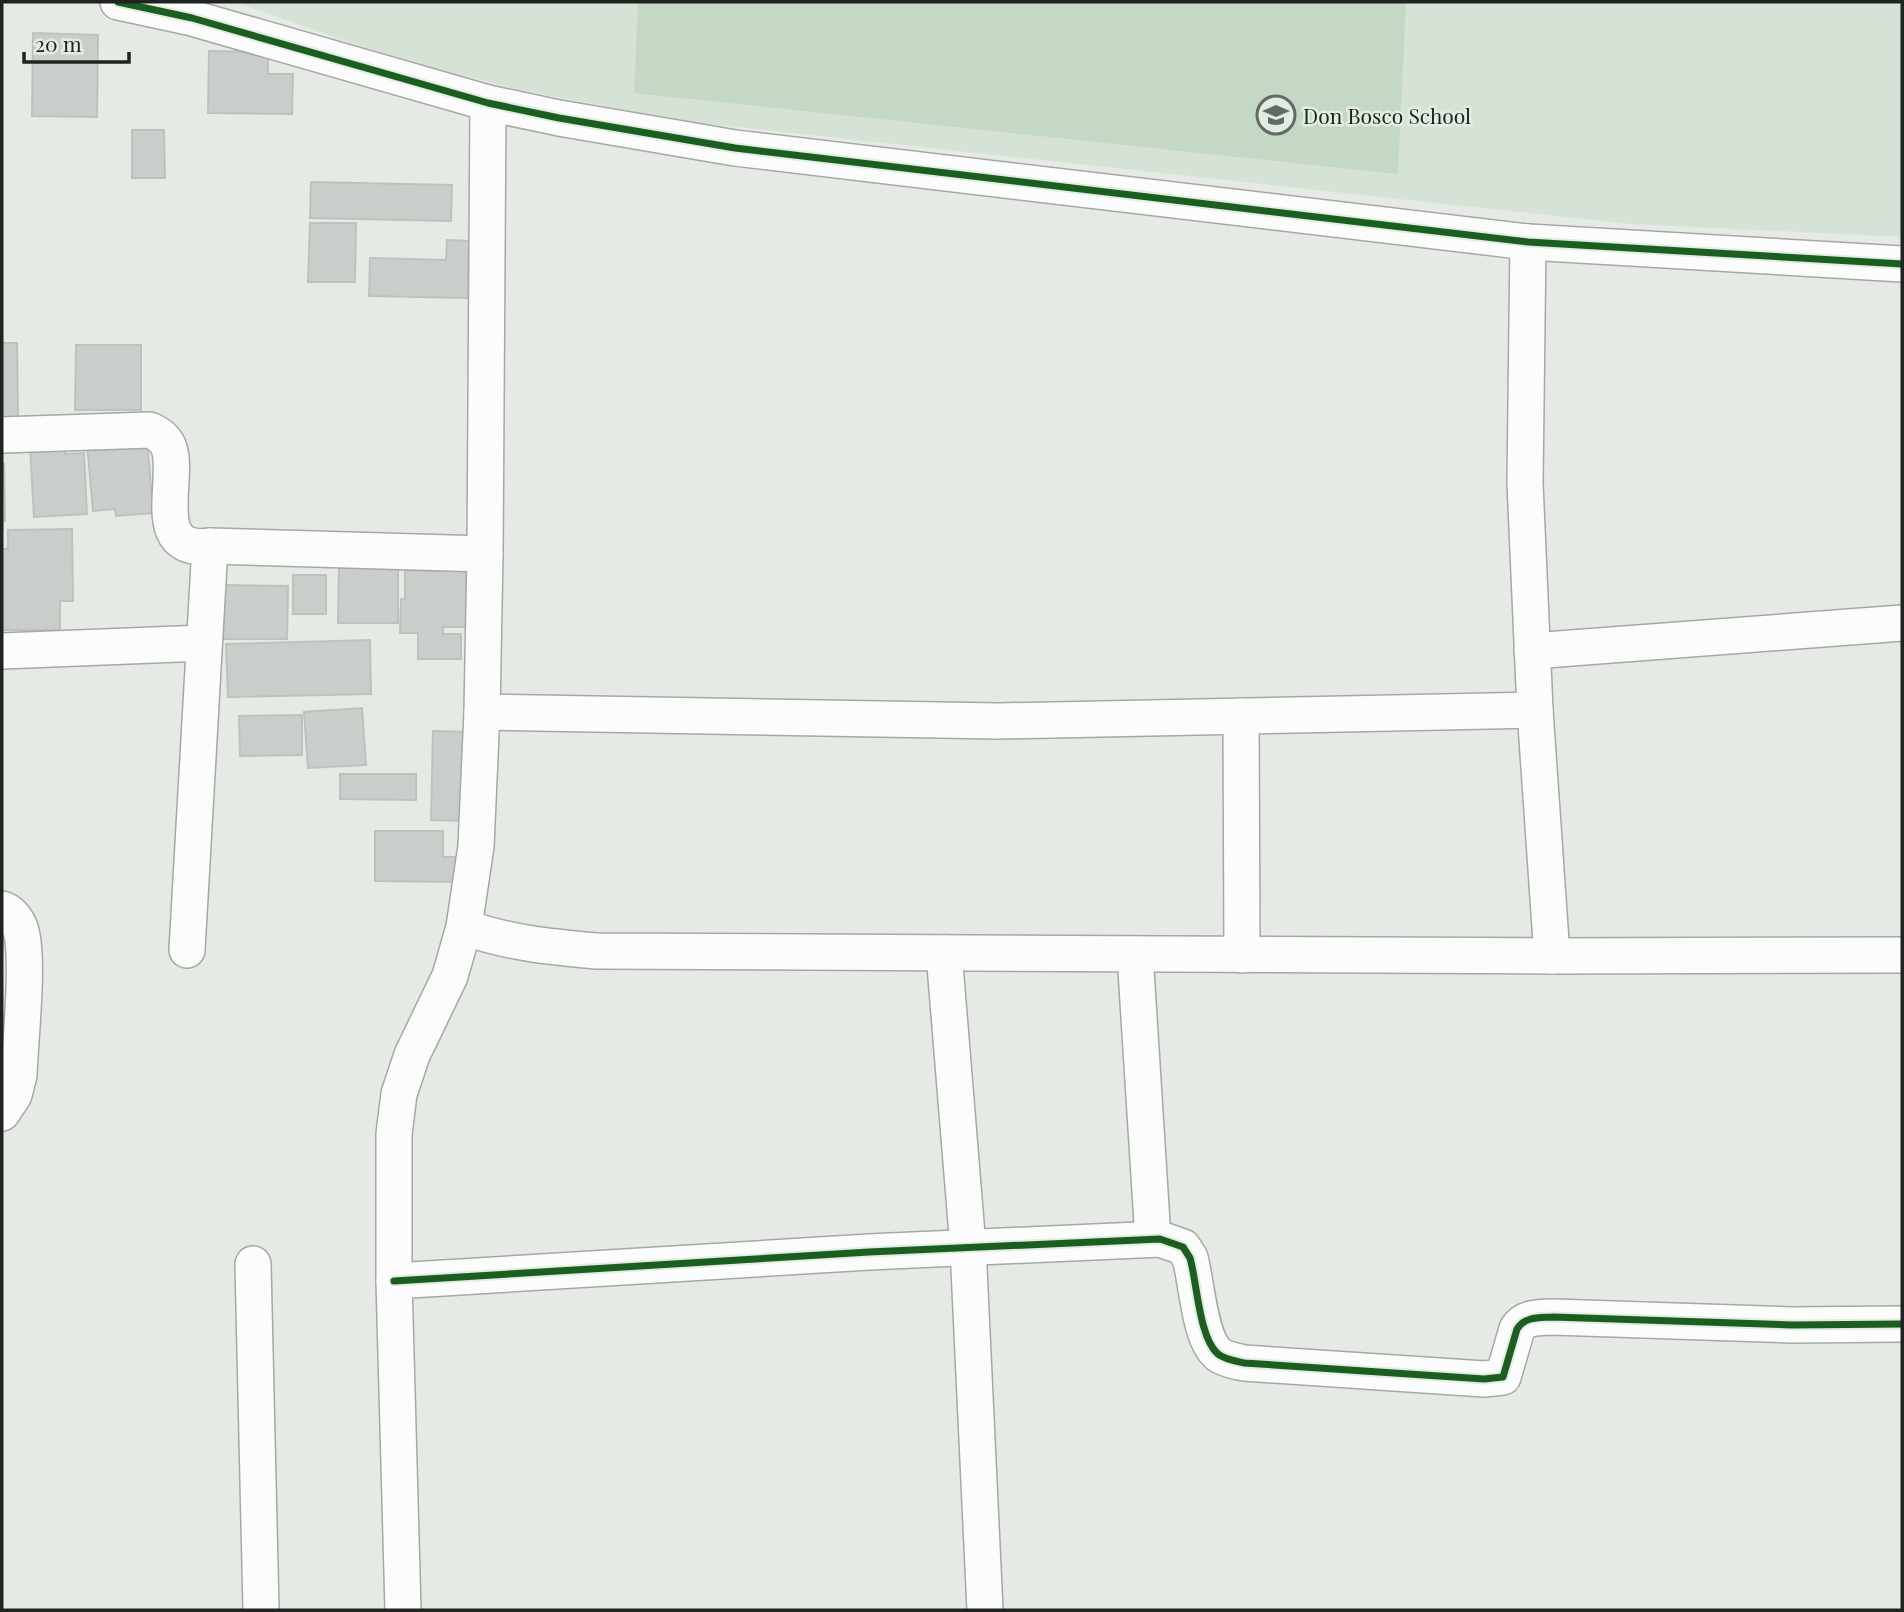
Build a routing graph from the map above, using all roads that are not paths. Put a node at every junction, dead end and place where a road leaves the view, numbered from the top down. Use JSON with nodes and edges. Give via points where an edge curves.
{"nodes":[{"id":1,"x":118,"y":2,"type":"edge"},
{"id":2,"x":488,"y":103,"type":"junction"},
{"id":3,"x":1528,"y":242,"type":"junction"},
{"id":4,"x":1902,"y":264,"type":"edge"},
{"id":5,"x":2,"y":435,"type":"edge"},
{"id":6,"x":210,"y":546,"type":"junction"},
{"id":7,"x":485,"y":554,"type":"junction"},
{"id":8,"x":1902,"y":623,"type":"edge"},
{"id":9,"x":204,"y":643,"type":"junction"},
{"id":10,"x":2,"y":651,"type":"edge"},
{"id":11,"x":1532,"y":651,"type":"junction"},
{"id":12,"x":1535,"y":710,"type":"junction"},
{"id":13,"x":482,"y":712,"type":"junction"},
{"id":14,"x":1241,"y":716,"type":"junction"},
{"id":15,"x":2,"y":909,"type":"edge"},
{"id":16,"x":464,"y":927,"type":"junction"},
{"id":17,"x":187,"y":950,"type":"dead end"},
{"id":18,"x":944,"y":953,"type":"junction"},
{"id":19,"x":1135,"y":954,"type":"junction"},
{"id":20,"x":1242,"y":955,"type":"junction"},
{"id":21,"x":1902,"y":955,"type":"edge"},
{"id":22,"x":1552,"y":956,"type":"junction"},
{"id":23,"x":2,"y":1113,"type":"edge"},
{"id":24,"x":1153,"y":1239,"type":"junction"},
{"id":25,"x":968,"y":1247,"type":"junction"},
{"id":26,"x":253,"y":1264,"type":"dead end"},
{"id":27,"x":394,"y":1282,"type":"junction"},
{"id":28,"x":1902,"y":1324,"type":"edge"},
{"id":29,"x":261,"y":1610,"type":"edge"},
{"id":30,"x":402,"y":1610,"type":"edge"},
{"id":31,"x":985,"y":1610,"type":"edge"}],
"edges":[{"from":1,"to":2,"type":"street","via":[[192,18]]},
{"from":2,"to":3,"type":"street","via":[[735,148]]},
{"from":2,"to":7,"type":"street"},
{"from":3,"to":4,"type":"street"},
{"from":3,"to":11,"type":"street","via":[[1525,482]]},
{"from":5,"to":6,"type":"street","via":[[150,430],[159,434],[171,458],[169,513],[173,530],[188,544]]},
{"from":6,"to":7,"type":"street"},
{"from":6,"to":9,"type":"street"},
{"from":7,"to":13,"type":"street"},
{"from":8,"to":11,"type":"street"},
{"from":9,"to":10,"type":"street"},
{"from":9,"to":17,"type":"street"},
{"from":11,"to":12,"type":"street"},
{"from":12,"to":14,"type":"street"},
{"from":12,"to":22,"type":"street"},
{"from":13,"to":14,"type":"street","via":[[998,721]]},
{"from":13,"to":16,"type":"street","via":[[476,846]]},
{"from":14,"to":20,"type":"street"},
{"from":15,"to":23,"type":"street","via":[[20,928],[24,956],[19,1075],[14,1095]]},
{"from":16,"to":18,"type":"street","via":[[529,945],[597,951]]},
{"from":16,"to":27,"type":"street","via":[[450,976],[412,1055],[399,1094],[394,1134]]},
{"from":18,"to":19,"type":"street"},
{"from":18,"to":25,"type":"street"},
{"from":19,"to":20,"type":"street"},
{"from":19,"to":24,"type":"street"},
{"from":20,"to":22,"type":"street"},
{"from":21,"to":22,"type":"street"},
{"from":24,"to":25,"type":"street"},
{"from":24,"to":28,"type":"street","via":[[1183,1247],[1195,1274],[1210,1346],[1220,1356],[1244,1363],[1494,1379],[1503,1377],[1517,1329],[1530,1318]]},
{"from":25,"to":27,"type":"street"},
{"from":25,"to":31,"type":"street"},
{"from":26,"to":29,"type":"street"},
{"from":27,"to":30,"type":"street"}]}
